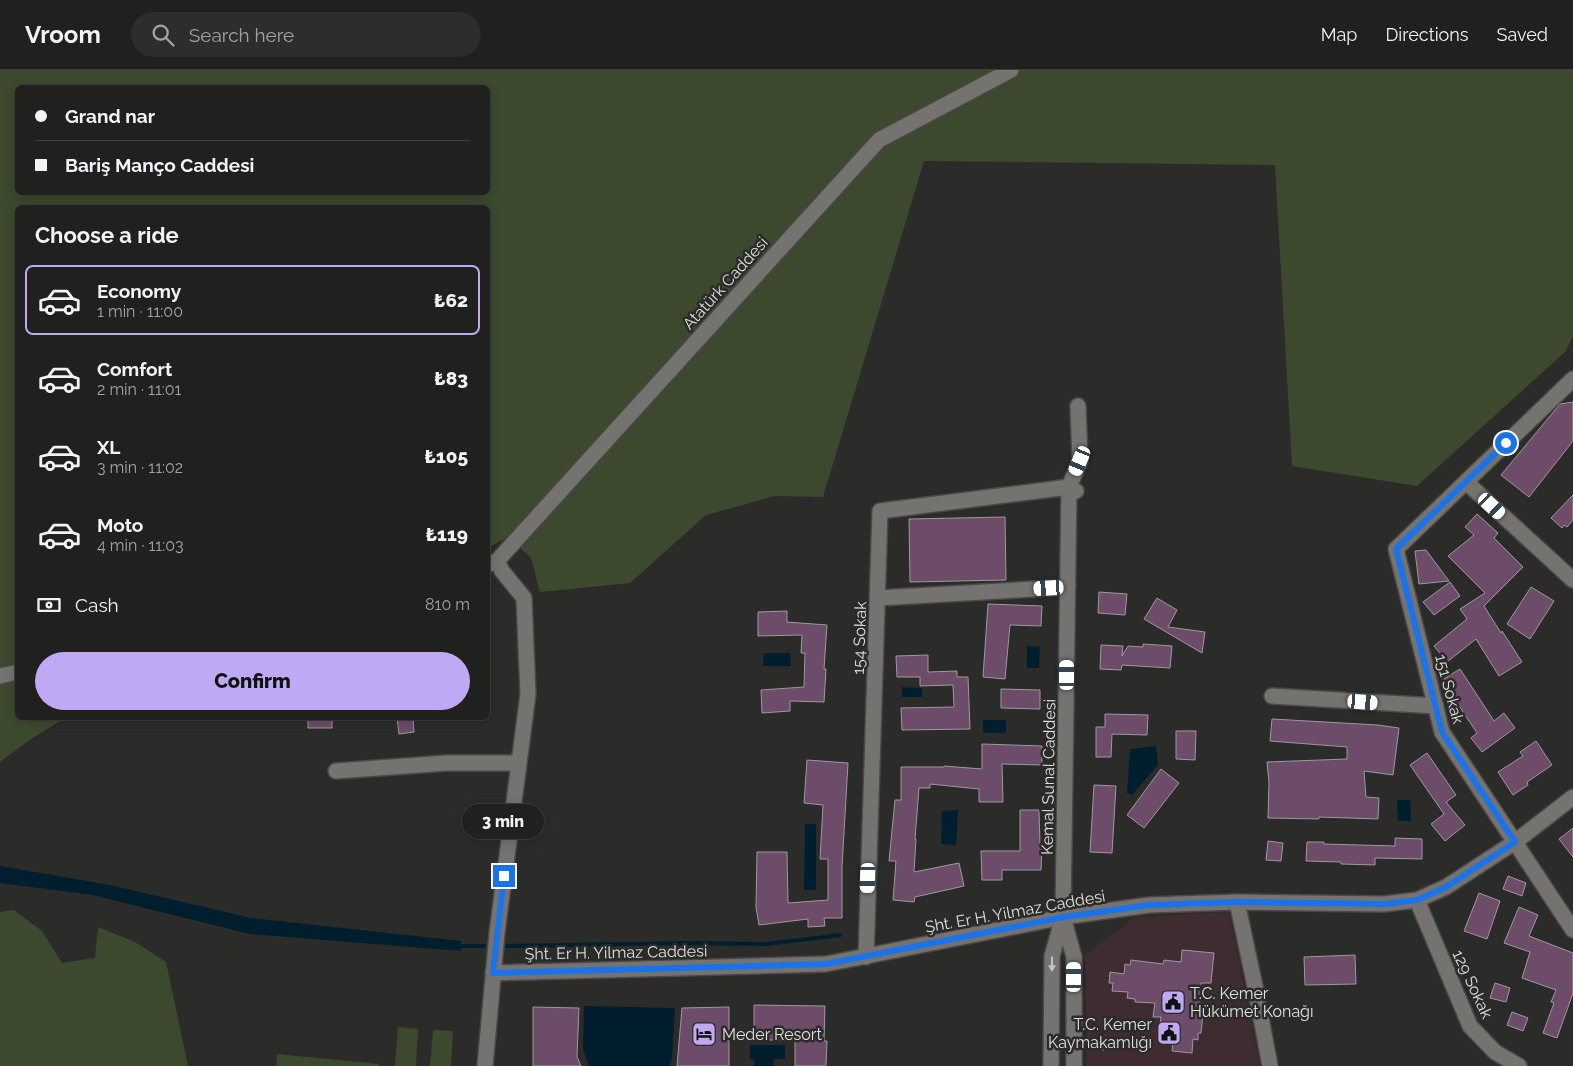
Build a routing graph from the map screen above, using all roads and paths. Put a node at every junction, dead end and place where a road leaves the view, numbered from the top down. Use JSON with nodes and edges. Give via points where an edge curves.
{"nodes":[{"id":1,"x":1011,"y":70,"type":"edge"},
{"id":2,"x":1573,"y":379,"type":"edge"},
{"id":3,"x":1078,"y":406,"type":"dead end"},
{"id":4,"x":1466,"y":482,"type":"junction"},
{"id":5,"x":1073,"y":489,"type":"junction"},
{"id":6,"x":492,"y":563,"type":"edge"},
{"id":7,"x":1573,"y":580,"type":"edge"},
{"id":8,"x":1068,"y":587,"type":"junction"},
{"id":9,"x":878,"y":598,"type":"junction"},
{"id":10,"x":15,"y":673,"type":"edge"},
{"id":11,"x":0,"y":676,"type":"edge"},
{"id":12,"x":1272,"y":696,"type":"dead end"},
{"id":13,"x":1436,"y":706,"type":"junction"},
{"id":14,"x":519,"y":763,"type":"junction"},
{"id":15,"x":336,"y":772,"type":"dead end"},
{"id":16,"x":1573,"y":797,"type":"edge"},
{"id":17,"x":1515,"y":842,"type":"junction"},
{"id":18,"x":1417,"y":900,"type":"junction"},
{"id":19,"x":1237,"y":902,"type":"junction"},
{"id":20,"x":1064,"y":917,"type":"junction"},
{"id":21,"x":1573,"y":930,"type":"edge"},
{"id":22,"x":866,"y":956,"type":"junction"},
{"id":23,"x":493,"y":973,"type":"junction"},
{"id":24,"x":1051,"y":1030,"type":"junction"},
{"id":25,"x":1074,"y":1031,"type":"junction"},
{"id":26,"x":1495,"y":1059,"type":"edge"},
{"id":27,"x":486,"y":1066,"type":"edge"},
{"id":28,"x":1051,"y":1066,"type":"edge"},
{"id":29,"x":1074,"y":1066,"type":"edge"},
{"id":30,"x":1270,"y":1066,"type":"edge"},
{"id":31,"x":1519,"y":1066,"type":"edge"}],
"edges":[{"from":1,"to":6,"type":"street","name":"Atatürk Caddesi","via":[[879,140]]},
{"from":2,"to":4,"type":"street"},
{"from":3,"to":5,"type":"street","via":[[1080,461]]},
{"from":4,"to":7,"type":"street"},
{"from":4,"to":13,"type":"street","name":"151 Sokak","via":[[1396,549]]},
{"from":5,"to":8,"type":"street","name":"Kemal Sunal Caddesi"},
{"from":5,"to":9,"type":"street","name":"154 Sokak","via":[[880,511]]},
{"from":6,"to":14,"type":"street","via":[[524,598],[528,694]]},
{"from":8,"to":9,"type":"street"},
{"from":8,"to":20,"type":"street","name":"Kemal Sunal Caddesi"},
{"from":9,"to":22,"type":"street","name":"154 Sokak"},
{"from":10,"to":11,"type":"street"},
{"from":12,"to":13,"type":"street"},
{"from":13,"to":17,"type":"street","name":"151 Sokak","via":[[1442,732]]},
{"from":14,"to":15,"type":"street","via":[[447,763]]},
{"from":14,"to":23,"type":"street"},
{"from":16,"to":17,"type":"street","name":"Şht. Er H. Yilmaz Caddesi"},
{"from":17,"to":18,"type":"street","name":"Şht. Er H. Yilmaz Caddesi","via":[[1446,887]]},
{"from":17,"to":21,"type":"street","name":"151 Sokak"},
{"from":18,"to":19,"type":"street","name":"Şht. Er H. Yilmaz Caddesi","via":[[1384,904]]},
{"from":18,"to":26,"type":"street","name":"129 Sokak","via":[[1470,1026]]},
{"from":19,"to":20,"type":"street","name":"Şht. Er H. Yilmaz Caddesi","via":[[1149,905]]},
{"from":19,"to":30,"type":"street"},
{"from":20,"to":22,"type":"street","name":"Şht. Er H. Yilmaz Caddesi"},
{"from":20,"to":24,"type":"street","name":"Kemal Sunal Caddesi","one_way":true,"via":[[1052,956]]},
{"from":20,"to":25,"type":"street","name":"Kemal Sunal Caddesi","via":[[1074,957]]},
{"from":22,"to":23,"type":"street","name":"Şht. Er H. Yilmaz Caddesi","via":[[826,964]]},
{"from":23,"to":27,"type":"street"},
{"from":24,"to":25,"type":"street"},
{"from":24,"to":28,"type":"street","name":"Kemal Sunal Caddesi"},
{"from":25,"to":29,"type":"street","name":"Kemal Sunal Caddesi"},
{"from":26,"to":31,"type":"street","name":"129 Sokak"}]}
